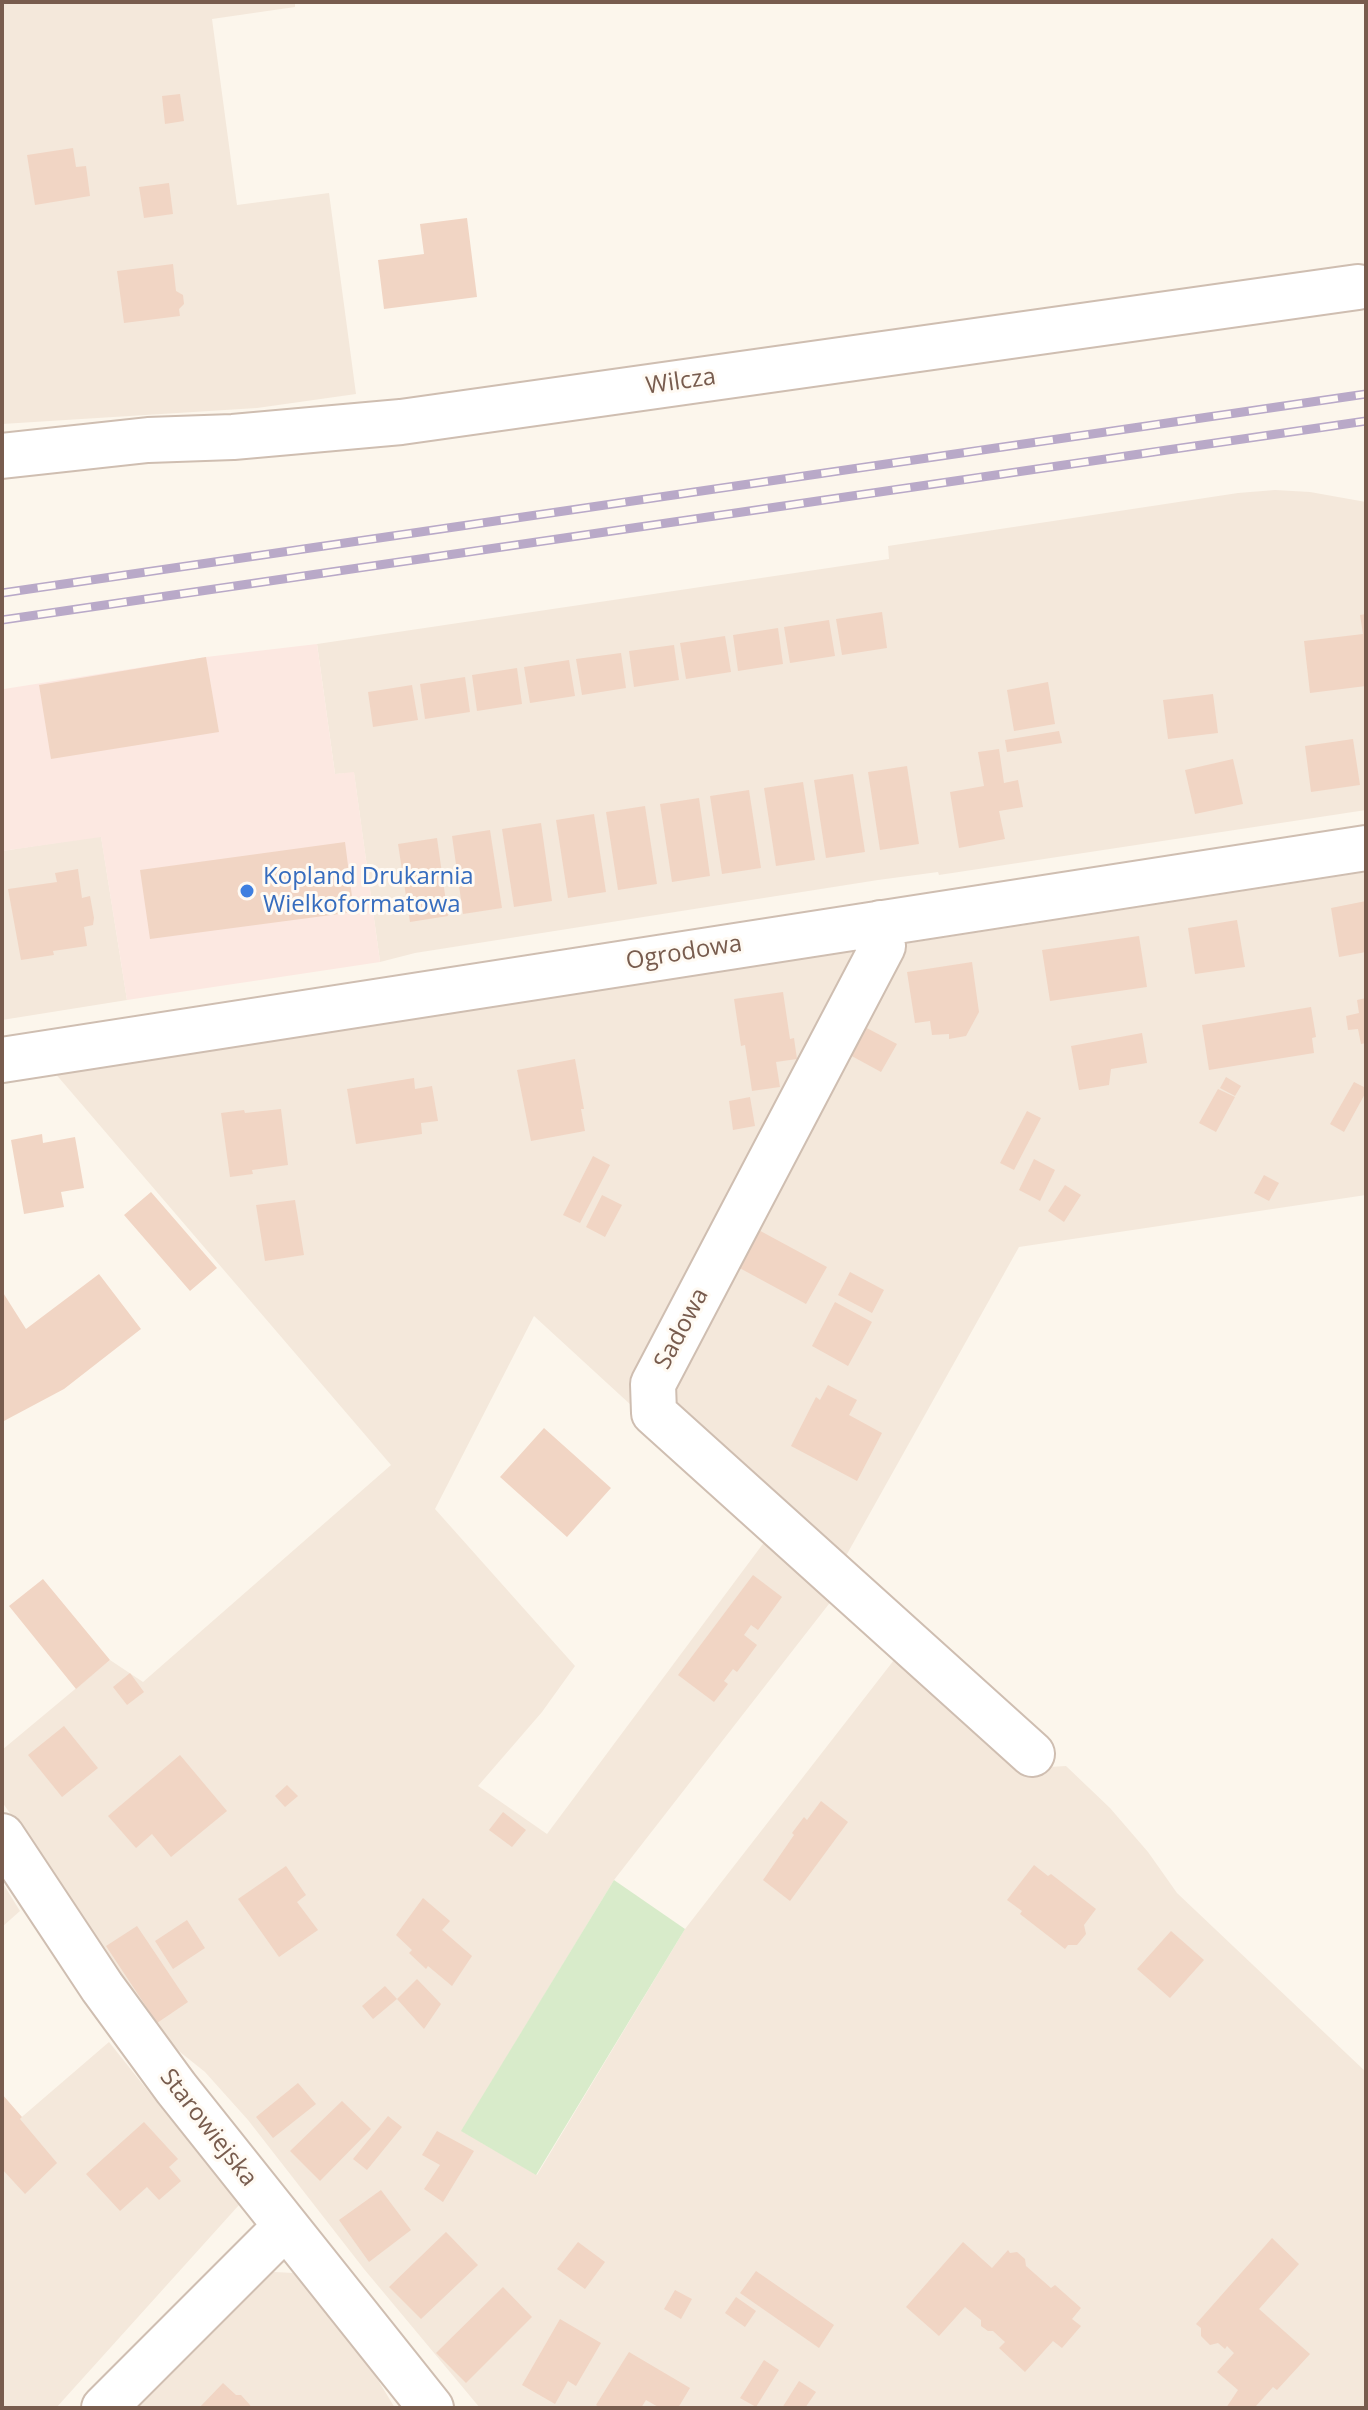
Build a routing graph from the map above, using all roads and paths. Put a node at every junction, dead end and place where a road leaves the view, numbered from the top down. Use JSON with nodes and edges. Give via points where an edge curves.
{"nodes":[{"id":1,"x":1358,"y":287,"type":"dead end"},
{"id":2,"x":2,"y":456,"type":"edge"},
{"id":3,"x":1366,"y":848,"type":"edge"},
{"id":4,"x":880,"y":923,"type":"junction"},
{"id":5,"x":2,"y":1060,"type":"edge"},
{"id":6,"x":1032,"y":1754,"type":"dead end"},
{"id":7,"x":2,"y":1836,"type":"edge"},
{"id":8,"x":286,"y":2226,"type":"junction"},
{"id":9,"x":104,"y":2408,"type":"edge"},
{"id":10,"x":431,"y":2408,"type":"edge"}],
"edges":[{"from":1,"to":2,"type":"street","name":"Wilcza","via":[[401,422]]},
{"from":3,"to":4,"type":"street","name":"Ogrodowa"},
{"from":4,"to":5,"type":"street","name":"Ogrodowa"},
{"from":4,"to":6,"type":"street","name":"Sadowa","via":[[883,946],[653,1384],[654,1413]]},
{"from":7,"to":8,"type":"street","name":"Starowiejska","via":[[102,1987]]},
{"from":8,"to":9,"type":"street"},
{"from":8,"to":10,"type":"street","name":"Starowiejska"}]}
